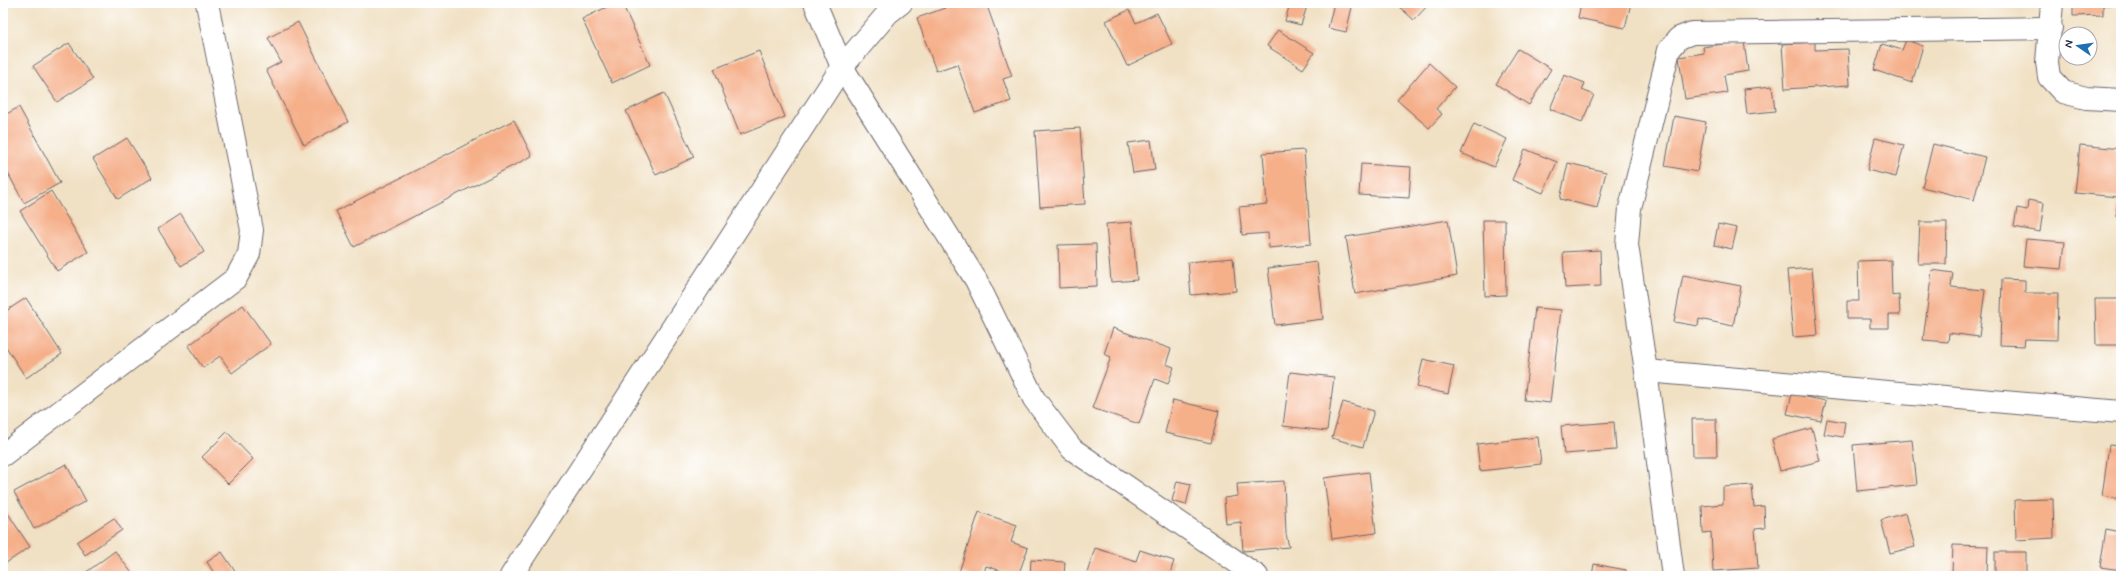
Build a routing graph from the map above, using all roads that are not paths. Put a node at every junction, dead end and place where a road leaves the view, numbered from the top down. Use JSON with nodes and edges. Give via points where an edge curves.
{"nodes":[{"id":1,"x":207,"y":3,"type":"edge"},
{"id":2,"x":815,"y":3,"type":"edge"},
{"id":3,"x":901,"y":3,"type":"edge"},
{"id":4,"x":2052,"y":3,"type":"edge"},
{"id":5,"x":2051,"y":28,"type":"junction"},
{"id":6,"x":842,"y":67,"type":"junction"},
{"id":7,"x":2121,"y":100,"type":"edge"},
{"id":8,"x":1646,"y":371,"type":"junction"},
{"id":9,"x":2121,"y":412,"type":"edge"},
{"id":10,"x":3,"y":455,"type":"edge"},
{"id":11,"x":511,"y":576,"type":"edge"},
{"id":12,"x":1257,"y":576,"type":"edge"},
{"id":13,"x":1673,"y":576,"type":"edge"}],
"edges":[{"from":1,"to":10,"type":"street","via":[[252,230],[248,254],[236,278]]},
{"from":2,"to":6,"type":"street"},
{"from":3,"to":6,"type":"street","via":[[888,13]]},
{"from":4,"to":5,"type":"street"},
{"from":5,"to":7,"type":"street","via":[[2047,62],[2049,76],[2063,92],[2086,98]]},
{"from":5,"to":8,"type":"street","via":[[1692,33],[1679,38],[1669,50],[1630,208],[1627,245]]},
{"from":6,"to":11,"type":"street"},
{"from":6,"to":12,"type":"street","via":[[976,280],[1034,399],[1072,448]]},
{"from":8,"to":9,"type":"street"},
{"from":8,"to":13,"type":"street"}]}
